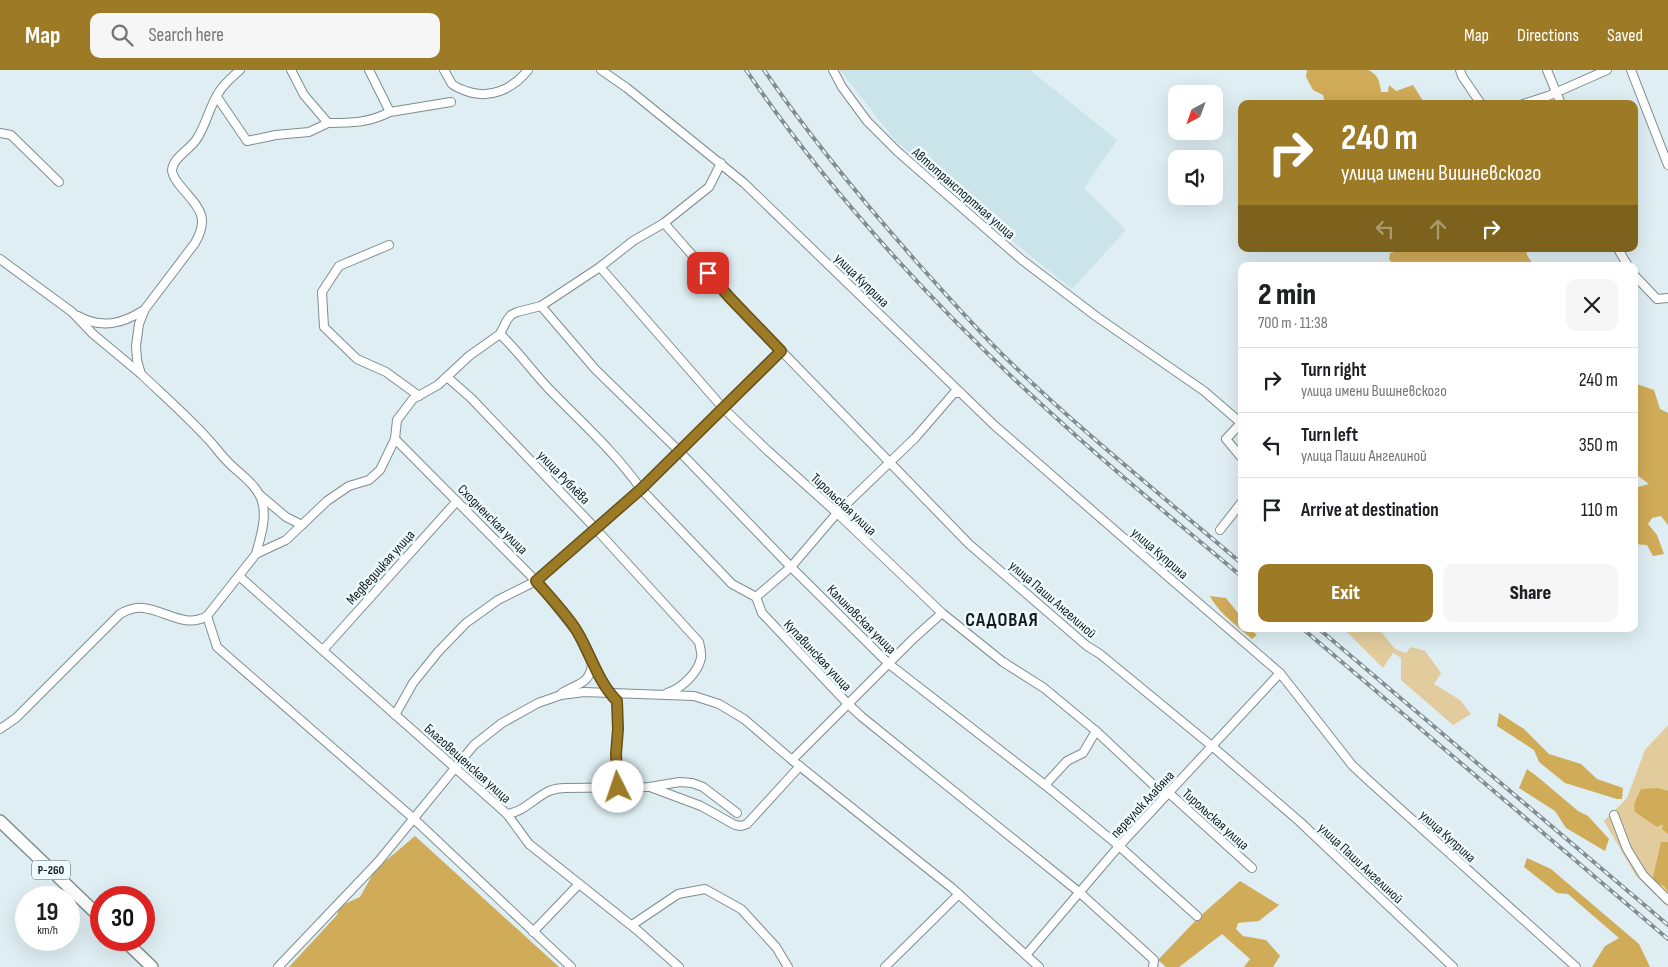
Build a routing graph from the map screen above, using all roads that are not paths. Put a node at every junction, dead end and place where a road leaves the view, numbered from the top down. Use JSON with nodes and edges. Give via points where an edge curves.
{"nodes":[{"id":1,"x":240,"y":70,"type":"edge"},
{"id":2,"x":291,"y":70,"type":"edge"},
{"id":3,"x":369,"y":70,"type":"edge"},
{"id":4,"x":444,"y":70,"type":"edge"},
{"id":5,"x":528,"y":70,"type":"edge"},
{"id":6,"x":601,"y":70,"type":"edge"},
{"id":7,"x":833,"y":70,"type":"edge"},
{"id":8,"x":1460,"y":70,"type":"edge"},
{"id":9,"x":1547,"y":70,"type":"edge"},
{"id":10,"x":1607,"y":70,"type":"edge"},
{"id":11,"x":1631,"y":70,"type":"edge"},
{"id":12,"x":1557,"y":92,"type":"junction"},
{"id":13,"x":217,"y":97,"type":"junction"},
{"id":14,"x":1478,"y":100,"type":"edge"},
{"id":15,"x":1534,"y":100,"type":"edge"},
{"id":16,"x":1560,"y":100,"type":"edge"},
{"id":17,"x":451,"y":102,"type":"dead end"},
{"id":18,"x":390,"y":112,"type":"junction"},
{"id":19,"x":328,"y":123,"type":"junction"},
{"id":20,"x":0,"y":133,"type":"edge"},
{"id":21,"x":721,"y":163,"type":"junction"},
{"id":22,"x":1668,"y":165,"type":"edge"},
{"id":23,"x":59,"y":182,"type":"dead end"},
{"id":24,"x":664,"y":223,"type":"junction"},
{"id":25,"x":389,"y":245,"type":"dead end"},
{"id":26,"x":0,"y":258,"type":"edge"},
{"id":27,"x":600,"y":267,"type":"junction"},
{"id":28,"x":1638,"y":279,"type":"edge"},
{"id":29,"x":1668,"y":298,"type":"edge"},
{"id":30,"x":541,"y":306,"type":"junction"},
{"id":31,"x":144,"y":310,"type":"junction"},
{"id":32,"x":72,"y":312,"type":"junction"},
{"id":33,"x":500,"y":334,"type":"junction"},
{"id":34,"x":781,"y":351,"type":"junction"},
{"id":35,"x":141,"y":374,"type":"junction"},
{"id":36,"x":447,"y":378,"type":"junction"},
{"id":37,"x":961,"y":393,"type":"junction"},
{"id":38,"x":419,"y":396,"type":"junction"},
{"id":39,"x":723,"y":408,"type":"junction"},
{"id":40,"x":1238,"y":420,"type":"edge"},
{"id":41,"x":1238,"y":426,"type":"edge"},
{"id":42,"x":395,"y":439,"type":"junction"},
{"id":43,"x":679,"y":451,"type":"junction"},
{"id":44,"x":1238,"y":453,"type":"edge"},
{"id":45,"x":890,"y":462,"type":"junction"},
{"id":46,"x":641,"y":489,"type":"junction"},
{"id":47,"x":259,"y":494,"type":"junction"},
{"id":48,"x":457,"y":501,"type":"junction"},
{"id":49,"x":1238,"y":507,"type":"edge"},
{"id":50,"x":279,"y":510,"type":"junction"},
{"id":51,"x":837,"y":513,"type":"junction"},
{"id":52,"x":264,"y":518,"type":"junction"},
{"id":53,"x":302,"y":525,"type":"junction"},
{"id":54,"x":595,"y":528,"type":"junction"},
{"id":55,"x":1220,"y":530,"type":"dead end"},
{"id":56,"x":256,"y":554,"type":"junction"},
{"id":57,"x":791,"y":567,"type":"junction"},
{"id":58,"x":239,"y":576,"type":"junction"},
{"id":59,"x":536,"y":581,"type":"junction"},
{"id":60,"x":756,"y":597,"type":"junction"},
{"id":61,"x":942,"y":613,"type":"junction"},
{"id":62,"x":207,"y":616,"type":"junction"},
{"id":63,"x":323,"y":650,"type":"junction"},
{"id":64,"x":592,"y":664,"type":"junction"},
{"id":65,"x":889,"y":664,"type":"junction"},
{"id":66,"x":1280,"y":673,"type":"junction"},
{"id":67,"x":609,"y":693,"type":"junction"},
{"id":68,"x":561,"y":694,"type":"junction"},
{"id":69,"x":662,"y":695,"type":"junction"},
{"id":70,"x":848,"y":704,"type":"junction"},
{"id":71,"x":395,"y":715,"type":"junction"},
{"id":72,"x":0,"y":728,"type":"edge"},
{"id":73,"x":1096,"y":731,"type":"junction"},
{"id":74,"x":1213,"y":746,"type":"junction"},
{"id":75,"x":792,"y":760,"type":"junction"},
{"id":76,"x":800,"y":766,"type":"junction"},
{"id":77,"x":454,"y":768,"type":"junction"},
{"id":78,"x":667,"y":783,"type":"junction"},
{"id":79,"x":1045,"y":785,"type":"junction"},
{"id":80,"x":618,"y":787,"type":"junction"},
{"id":81,"x":648,"y":787,"type":"junction"},
{"id":82,"x":667,"y":793,"type":"junction"},
{"id":83,"x":1170,"y":794,"type":"junction"},
{"id":84,"x":737,"y":813,"type":"dead end"},
{"id":85,"x":507,"y":814,"type":"junction"},
{"id":86,"x":1614,"y":815,"type":"dead end"},
{"id":87,"x":413,"y":818,"type":"junction"},
{"id":88,"x":0,"y":821,"type":"edge"},
{"id":89,"x":1119,"y":846,"type":"junction"},
{"id":90,"x":1252,"y":868,"type":"dead end"},
{"id":91,"x":580,"y":884,"type":"junction"},
{"id":92,"x":1079,"y":892,"type":"junction"},
{"id":93,"x":959,"y":894,"type":"junction"},
{"id":94,"x":1668,"y":900,"type":"edge"},
{"id":95,"x":90,"y":907,"type":"edge"},
{"id":96,"x":1197,"y":916,"type":"dead end"},
{"id":97,"x":632,"y":925,"type":"junction"},
{"id":98,"x":533,"y":932,"type":"junction"},
{"id":99,"x":135,"y":951,"type":"edge"},
{"id":100,"x":1026,"y":955,"type":"junction"},
{"id":101,"x":1153,"y":964,"type":"edge"},
{"id":102,"x":152,"y":967,"type":"edge"},
{"id":103,"x":278,"y":967,"type":"edge"},
{"id":104,"x":571,"y":967,"type":"edge"},
{"id":105,"x":679,"y":967,"type":"edge"},
{"id":106,"x":788,"y":967,"type":"edge"},
{"id":107,"x":885,"y":967,"type":"edge"},
{"id":108,"x":1039,"y":967,"type":"edge"},
{"id":109,"x":1453,"y":967,"type":"edge"},
{"id":110,"x":1576,"y":967,"type":"edge"}],
"edges":[{"from":1,"to":13,"type":"street"},
{"from":2,"to":19,"type":"street","via":[[304,95]]},
{"from":3,"to":18,"type":"street"},
{"from":4,"to":5,"type":"street","via":[[453,85],[485,95],[515,83]]},
{"from":6,"to":21,"type":"street","name":"улица Куприна"},
{"from":7,"to":40,"type":"street","name":"Автотранспортная улица","via":[[866,121],[1022,260],[1097,318],[1204,391]]},
{"from":8,"to":14,"type":"street"},
{"from":9,"to":12,"type":"street"},
{"from":10,"to":12,"type":"street"},
{"from":11,"to":22,"type":"street"},
{"from":12,"to":15,"type":"street"},
{"from":12,"to":16,"type":"street"},
{"from":13,"to":19,"type":"street","via":[[247,141],[309,132]]},
{"from":13,"to":31,"type":"street","via":[[196,140],[173,164],[172,171],[202,216],[202,232]]},
{"from":17,"to":18,"type":"street"},
{"from":18,"to":19,"type":"street","via":[[358,123]]},
{"from":20,"to":23,"type":"street","via":[[10,135]]},
{"from":21,"to":24,"type":"street","via":[[710,187]]},
{"from":21,"to":37,"type":"street","name":"улица Куприна"},
{"from":24,"to":27,"type":"street","via":[[633,241]]},
{"from":24,"to":34,"type":"street","name":"улица Паши Ангелиной"},
{"from":25,"to":38,"type":"street","via":[[339,266],[322,292],[324,327],[357,359],[386,372]]},
{"from":26,"to":32,"type":"street"},
{"from":27,"to":30,"type":"street"},
{"from":27,"to":39,"type":"street","name":"Тирольская улица"},
{"from":28,"to":29,"type":"street","via":[[1657,299]]},
{"from":30,"to":33,"type":"street","via":[[511,315]]},
{"from":30,"to":43,"type":"street","name":"Калиновская улица","via":[[595,369]]},
{"from":31,"to":32,"type":"street","via":[[130,319],[101,324]]},
{"from":31,"to":35,"type":"street","via":[[136,346]]},
{"from":32,"to":35,"type":"street","via":[[99,340]]},
{"from":33,"to":36,"type":"street","via":[[468,356]]},
{"from":33,"to":46,"type":"street","via":[[629,472]]},
{"from":34,"to":39,"type":"street"},
{"from":34,"to":45,"type":"street","name":"улица Паши Ангелиной"},
{"from":35,"to":47,"type":"street"},
{"from":36,"to":38,"type":"street"},
{"from":36,"to":54,"type":"street","name":"улица Рублёва","via":[[471,398]]},
{"from":37,"to":45,"type":"street","via":[[954,393],[916,438]]},
{"from":37,"to":66,"type":"street","name":"улица Куприна"},
{"from":38,"to":42,"type":"street","via":[[397,420]]},
{"from":39,"to":43,"type":"street"},
{"from":39,"to":51,"type":"street","name":"Тирольская улица"},
{"from":41,"to":44,"type":"street","via":[[1226,439]]},
{"from":42,"to":48,"type":"street","name":"Сходненская улица"},
{"from":42,"to":53,"type":"street","via":[[380,470],[369,480],[349,486],[327,501]]},
{"from":43,"to":46,"type":"street"},
{"from":43,"to":57,"type":"street","name":"Калиновская улица"},
{"from":45,"to":51,"type":"street"},
{"from":45,"to":74,"type":"street","name":"улица Паши Ангелиной","via":[[969,544],[1087,646]]},
{"from":46,"to":54,"type":"street"},
{"from":46,"to":60,"type":"street","via":[[732,584]]},
{"from":47,"to":50,"type":"street"},
{"from":47,"to":52,"type":"street"},
{"from":48,"to":59,"type":"street","name":"Сходненская улица"},
{"from":48,"to":63,"type":"street","name":"Медведицкая улица"},
{"from":49,"to":55,"type":"street"},
{"from":50,"to":52,"type":"street"},
{"from":50,"to":53,"type":"street"},
{"from":51,"to":57,"type":"street"},
{"from":51,"to":61,"type":"street","name":"Тирольская улица"},
{"from":52,"to":56,"type":"street"},
{"from":53,"to":56,"type":"street","via":[[286,540]]},
{"from":54,"to":59,"type":"street"},
{"from":54,"to":69,"type":"street","name":"улица Рублёва","via":[[699,642],[702,658],[696,669],[675,691]]},
{"from":56,"to":58,"type":"street"},
{"from":57,"to":60,"type":"street"},
{"from":57,"to":65,"type":"street","name":"Калиновская улица"},
{"from":58,"to":62,"type":"street"},
{"from":58,"to":63,"type":"street","name":"Благовещенская улица"},
{"from":59,"to":64,"type":"street","name":"Сходненская улица","via":[[577,632]]},
{"from":59,"to":71,"type":"street","via":[[498,600],[466,623],[413,683]]},
{"from":60,"to":70,"type":"street","name":"Купавинская улица","via":[[762,613]]},
{"from":61,"to":65,"type":"street"},
{"from":61,"to":73,"type":"street","name":"Тирольская улица","via":[[1003,662],[1044,688]]},
{"from":62,"to":72,"type":"street","via":[[199,621],[188,621],[142,608],[120,614],[16,718]]},
{"from":62,"to":87,"type":"street","via":[[217,647]]},
{"from":63,"to":71,"type":"street","name":"Благовещенская улица"},
{"from":64,"to":67,"type":"street","name":"Сходненская улица"},
{"from":64,"to":68,"type":"street","via":[[588,679]]},
{"from":65,"to":70,"type":"street"},
{"from":65,"to":79,"type":"street","name":"Калиновская улица"},
{"from":66,"to":74,"type":"street","name":"переулок Алабяна"},
{"from":66,"to":110,"type":"street","name":"улица Куприна","via":[[1352,765]]},
{"from":67,"to":68,"type":"street"},
{"from":67,"to":69,"type":"street"},
{"from":67,"to":80,"type":"street","name":"Сходненская улица","via":[[617,701]]},
{"from":68,"to":77,"type":"street","via":[[502,722],[474,745]]},
{"from":69,"to":75,"type":"street","via":[[694,696],[719,704],[744,719]]},
{"from":70,"to":75,"type":"street"},
{"from":70,"to":92,"type":"street","name":"Купавинская улица"},
{"from":71,"to":77,"type":"street","name":"Благовещенская улица"},
{"from":73,"to":79,"type":"street","via":[[1083,753],[1067,761]]},
{"from":73,"to":83,"type":"street","name":"Тирольская улица","via":[[1161,792]]},
{"from":74,"to":83,"type":"street","name":"переулок Алабяна"},
{"from":74,"to":109,"type":"street","name":"улица Паши Ангелиной"},
{"from":75,"to":76,"type":"street"},
{"from":76,"to":82,"type":"street","via":[[747,824],[741,826]]},
{"from":76,"to":93,"type":"street"},
{"from":77,"to":85,"type":"street","name":"Благовещенская улица"},
{"from":77,"to":87,"type":"street"},
{"from":78,"to":81,"type":"street"},
{"from":78,"to":82,"type":"street"},
{"from":78,"to":84,"type":"street","via":[[692,783],[703,787]]},
{"from":79,"to":89,"type":"street","name":"Калиновская улица"},
{"from":80,"to":81,"type":"street"},
{"from":80,"to":85,"type":"street","via":[[551,790],[523,809]]},
{"from":81,"to":82,"type":"street"},
{"from":83,"to":89,"type":"street","name":"переулок Алабяна"},
{"from":83,"to":90,"type":"street","name":"Тирольская улица"},
{"from":85,"to":91,"type":"street","name":"Благовещенская улица","via":[[529,844]]},
{"from":86,"to":94,"type":"street","via":[[1627,849],[1643,875]]},
{"from":87,"to":98,"type":"street"},
{"from":87,"to":103,"type":"street","via":[[378,862]]},
{"from":88,"to":95,"type":"highway","number":"Р-260"},
{"from":89,"to":92,"type":"street","name":"переулок Алабяна"},
{"from":89,"to":96,"type":"street","name":"Калиновская улица"},
{"from":91,"to":97,"type":"street","name":"Благовещенская улица"},
{"from":91,"to":98,"type":"street"},
{"from":92,"to":100,"type":"street","name":"переулок Алабяна"},
{"from":92,"to":101,"type":"street","name":"Купавинская улица"},
{"from":93,"to":100,"type":"street"},
{"from":93,"to":107,"type":"street"},
{"from":97,"to":105,"type":"street","name":"Благовещенская улица"},
{"from":97,"to":106,"type":"street","via":[[678,894],[705,889],[741,908],[776,947]]},
{"from":98,"to":104,"type":"street"},
{"from":99,"to":102,"type":"highway"},
{"from":100,"to":108,"type":"street"}]}
